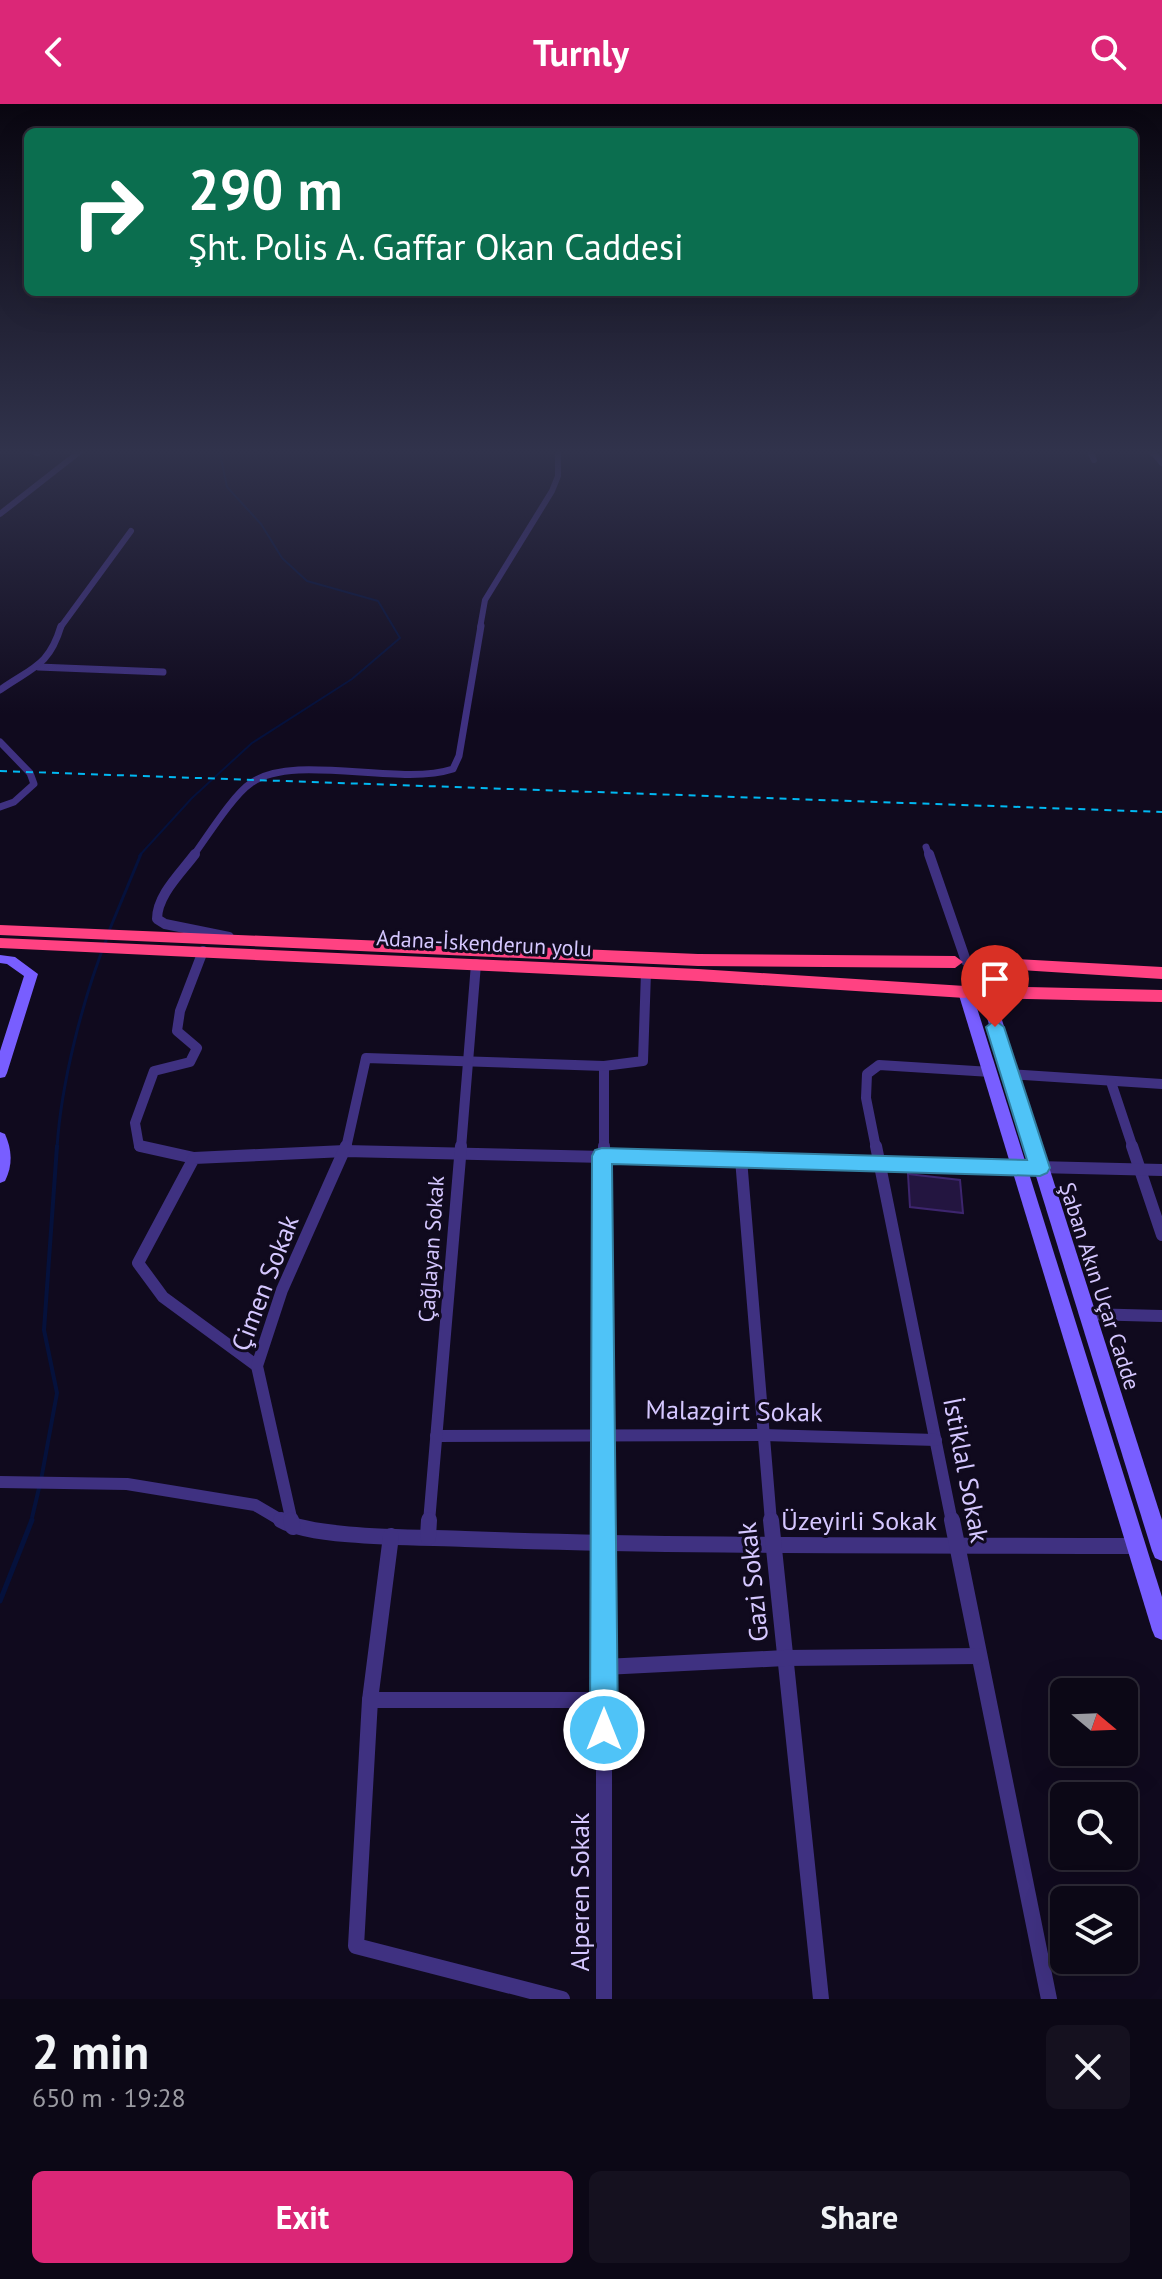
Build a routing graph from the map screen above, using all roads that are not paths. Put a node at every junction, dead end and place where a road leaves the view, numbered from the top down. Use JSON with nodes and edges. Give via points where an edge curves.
{"nodes":[{"id":1,"x":126,"y":537,"type":"edge"},
{"id":2,"x":523,"y":537,"type":"edge"},
{"id":3,"x":38,"y":667,"type":"junction"},
{"id":4,"x":163,"y":672,"type":"dead end"},
{"id":5,"x":0,"y":690,"type":"edge"},
{"id":6,"x":0,"y":742,"type":"edge"},
{"id":7,"x":12,"y":756,"type":"junction"},
{"id":8,"x":0,"y":761,"type":"edge"},
{"id":9,"x":0,"y":807,"type":"edge"},
{"id":10,"x":926,"y":847,"type":"dead end"},
{"id":11,"x":0,"y":930,"type":"edge"},
{"id":12,"x":42,"y":938,"type":"junction"},
{"id":13,"x":235,"y":939,"type":"junction"},
{"id":14,"x":136,"y":941,"type":"junction"},
{"id":15,"x":0,"y":943,"type":"edge"},
{"id":16,"x":203,"y":951,"type":"junction"},
{"id":17,"x":0,"y":959,"type":"edge"},
{"id":18,"x":966,"y":962,"type":"junction"},
{"id":19,"x":476,"y":964,"type":"junction"},
{"id":20,"x":646,"y":972,"type":"junction"},
{"id":21,"x":1162,"y":973,"type":"edge"},
{"id":22,"x":965,"y":992,"type":"junction"},
{"id":23,"x":986,"y":992,"type":"junction"},
{"id":24,"x":1162,"y":996,"type":"edge"},
{"id":25,"x":467,"y":1061,"type":"junction"},
{"id":26,"x":604,"y":1066,"type":"junction"},
{"id":27,"x":991,"y":1072,"type":"junction"},
{"id":28,"x":0,"y":1073,"type":"edge"},
{"id":29,"x":1009,"y":1074,"type":"junction"},
{"id":30,"x":1111,"y":1082,"type":"junction"},
{"id":31,"x":1162,"y":1084,"type":"edge"},
{"id":32,"x":0,"y":1138,"type":"edge"},
{"id":33,"x":345,"y":1151,"type":"junction"},
{"id":34,"x":458,"y":1153,"type":"junction"},
{"id":35,"x":602,"y":1156,"type":"junction"},
{"id":36,"x":194,"y":1158,"type":"junction"},
{"id":37,"x":741,"y":1159,"type":"junction"},
{"id":38,"x":881,"y":1162,"type":"junction"},
{"id":39,"x":1020,"y":1165,"type":"junction"},
{"id":40,"x":1040,"y":1168,"type":"junction"},
{"id":41,"x":1139,"y":1169,"type":"junction"},
{"id":42,"x":1162,"y":1170,"type":"edge"},
{"id":43,"x":0,"y":1177,"type":"edge"},
{"id":44,"x":1162,"y":1235,"type":"edge"},
{"id":45,"x":1086,"y":1314,"type":"junction"},
{"id":46,"x":1162,"y":1316,"type":"edge"},
{"id":47,"x":257,"y":1366,"type":"junction"},
{"id":48,"x":604,"y":1434,"type":"junction"},
{"id":49,"x":764,"y":1435,"type":"junction"},
{"id":50,"x":436,"y":1436,"type":"junction"},
{"id":51,"x":936,"y":1440,"type":"junction"},
{"id":52,"x":0,"y":1482,"type":"edge"},
{"id":53,"x":293,"y":1527,"type":"junction"},
{"id":54,"x":391,"y":1536,"type":"junction"},
{"id":55,"x":428,"y":1537,"type":"junction"},
{"id":56,"x":604,"y":1544,"type":"junction"},
{"id":57,"x":773,"y":1545,"type":"junction"},
{"id":58,"x":957,"y":1545,"type":"junction"},
{"id":59,"x":1136,"y":1546,"type":"junction"},
{"id":60,"x":1161,"y":1548,"type":"edge"},
{"id":61,"x":1162,"y":1630,"type":"edge"},
{"id":62,"x":979,"y":1656,"type":"junction"},
{"id":63,"x":785,"y":1658,"type":"junction"},
{"id":64,"x":604,"y":1667,"type":"junction"},
{"id":65,"x":370,"y":1700,"type":"junction"},
{"id":66,"x":604,"y":1700,"type":"junction"},
{"id":67,"x":562,"y":1999,"type":"edge"},
{"id":68,"x":604,"y":1999,"type":"edge"},
{"id":69,"x":821,"y":1999,"type":"edge"},
{"id":70,"x":1049,"y":1999,"type":"edge"}],
"edges":[{"from":1,"to":3,"type":"street"},
{"from":2,"to":13,"type":"street","via":[[485,600],[453,769],[432,776],[277,772],[248,784],[166,892],[157,919]]},
{"from":3,"to":4,"type":"street"},
{"from":3,"to":5,"type":"street"},
{"from":6,"to":7,"type":"street"},
{"from":7,"to":8,"type":"street"},
{"from":7,"to":9,"type":"street","via":[[34,784]]},
{"from":10,"to":18,"type":"street"},
{"from":11,"to":12,"type":"highway"},
{"from":12,"to":14,"type":"highway","name":"Adana-İskenderun yolu"},
{"from":12,"to":15,"type":"highway","name":"Adana-İskenderun yolu"},
{"from":13,"to":14,"type":"highway"},
{"from":13,"to":18,"type":"highway","via":[[698,960]]},
{"from":14,"to":16,"type":"highway","name":"Adana-İskenderun yolu"},
{"from":16,"to":19,"type":"highway","name":"Adana-İskenderun yolu"},
{"from":16,"to":36,"type":"street","via":[[177,1031],[197,1048],[190,1062],[154,1071],[135,1123],[139,1146]]},
{"from":17,"to":28,"type":"main road","via":[[31,974]]},
{"from":18,"to":21,"type":"highway"},
{"from":18,"to":22,"type":"highway","via":[[947,969],[948,980]]},
{"from":18,"to":23,"type":"highway","via":[[995,977]]},
{"from":19,"to":20,"type":"highway","name":"Adana-İskenderun yolu"},
{"from":19,"to":25,"type":"street","name":"Çağlayan Sokak"},
{"from":20,"to":22,"type":"highway","name":"Adana-İskenderun yolu"},
{"from":20,"to":26,"type":"street","via":[[643,1061]]},
{"from":22,"to":23,"type":"highway","name":"Adana-İskenderun yolu"},
{"from":22,"to":27,"type":"main road"},
{"from":23,"to":24,"type":"highway"},
{"from":23,"to":29,"type":"main road","name":"Şaban Akın Uçar Cadde"},
{"from":25,"to":26,"type":"street"},
{"from":25,"to":33,"type":"street","name":"Çimen Sokak","via":[[366,1058]]},
{"from":25,"to":34,"type":"street","name":"Çağlayan Sokak"},
{"from":26,"to":35,"type":"street","name":"Alperen Sokak"},
{"from":27,"to":38,"type":"street","name":"İstiklal Sokak","via":[[879,1065],[867,1074],[866,1098]]},
{"from":27,"to":39,"type":"main road"},
{"from":29,"to":30,"type":"street"},
{"from":29,"to":40,"type":"main road","name":"Şaban Akın Uçar Cadde"},
{"from":30,"to":31,"type":"street"},
{"from":30,"to":41,"type":"street"},
{"from":32,"to":43,"type":"main road"},
{"from":33,"to":34,"type":"street"},
{"from":33,"to":36,"type":"street"},
{"from":33,"to":47,"type":"street","name":"Çimen Sokak","via":[[282,1290]]},
{"from":34,"to":35,"type":"street"},
{"from":34,"to":50,"type":"street","name":"Çağlayan Sokak"},
{"from":35,"to":37,"type":"street"},
{"from":35,"to":48,"type":"street","name":"Alperen Sokak"},
{"from":36,"to":47,"type":"street","via":[[138,1263],[163,1297]]},
{"from":37,"to":38,"type":"street"},
{"from":37,"to":49,"type":"street","name":"Gazi Sokak"},
{"from":38,"to":39,"type":"street"},
{"from":38,"to":51,"type":"street","name":"İstiklal Sokak"},
{"from":39,"to":40,"type":"street"},
{"from":39,"to":59,"type":"main road"},
{"from":40,"to":41,"type":"street"},
{"from":40,"to":45,"type":"main road","name":"Şaban Akın Uçar Cadde"},
{"from":41,"to":42,"type":"street"},
{"from":41,"to":44,"type":"street"},
{"from":45,"to":46,"type":"street"},
{"from":45,"to":60,"type":"main road","name":"Şaban Akın Uçar Cadde"},
{"from":47,"to":53,"type":"street","name":"Çimen Sokak"},
{"from":48,"to":49,"type":"street","name":"Malazgirt Sokak"},
{"from":48,"to":50,"type":"street","name":"Malazgirt Sokak"},
{"from":48,"to":56,"type":"street","name":"Alperen Sokak"},
{"from":49,"to":51,"type":"street","name":"Malazgirt Sokak"},
{"from":49,"to":57,"type":"street","name":"Gazi Sokak"},
{"from":50,"to":55,"type":"street","name":"Çağlayan Sokak"},
{"from":51,"to":58,"type":"street","name":"İstiklal Sokak"},
{"from":52,"to":53,"type":"street","via":[[127,1484],[255,1505]]},
{"from":53,"to":54,"type":"street"},
{"from":54,"to":55,"type":"street","name":"Üzeyirli Sokak"},
{"from":54,"to":65,"type":"street"},
{"from":55,"to":56,"type":"street","name":"Üzeyirli Sokak"},
{"from":56,"to":57,"type":"street","name":"Üzeyirli Sokak"},
{"from":56,"to":64,"type":"street","name":"Alperen Sokak"},
{"from":57,"to":58,"type":"street","name":"Üzeyirli Sokak"},
{"from":57,"to":63,"type":"street","name":"Gazi Sokak"},
{"from":58,"to":59,"type":"street","name":"Üzeyirli Sokak"},
{"from":58,"to":62,"type":"street","name":"İstiklal Sokak"},
{"from":59,"to":60,"type":"main road"},
{"from":59,"to":61,"type":"main road"},
{"from":62,"to":63,"type":"street"},
{"from":62,"to":70,"type":"street","name":"İstiklal Sokak"},
{"from":63,"to":64,"type":"street"},
{"from":63,"to":69,"type":"street","name":"Gazi Sokak"},
{"from":64,"to":66,"type":"street","name":"Alperen Sokak"},
{"from":65,"to":66,"type":"street"},
{"from":65,"to":67,"type":"street","via":[[356,1946]]},
{"from":66,"to":68,"type":"street","name":"Alperen Sokak"}]}
